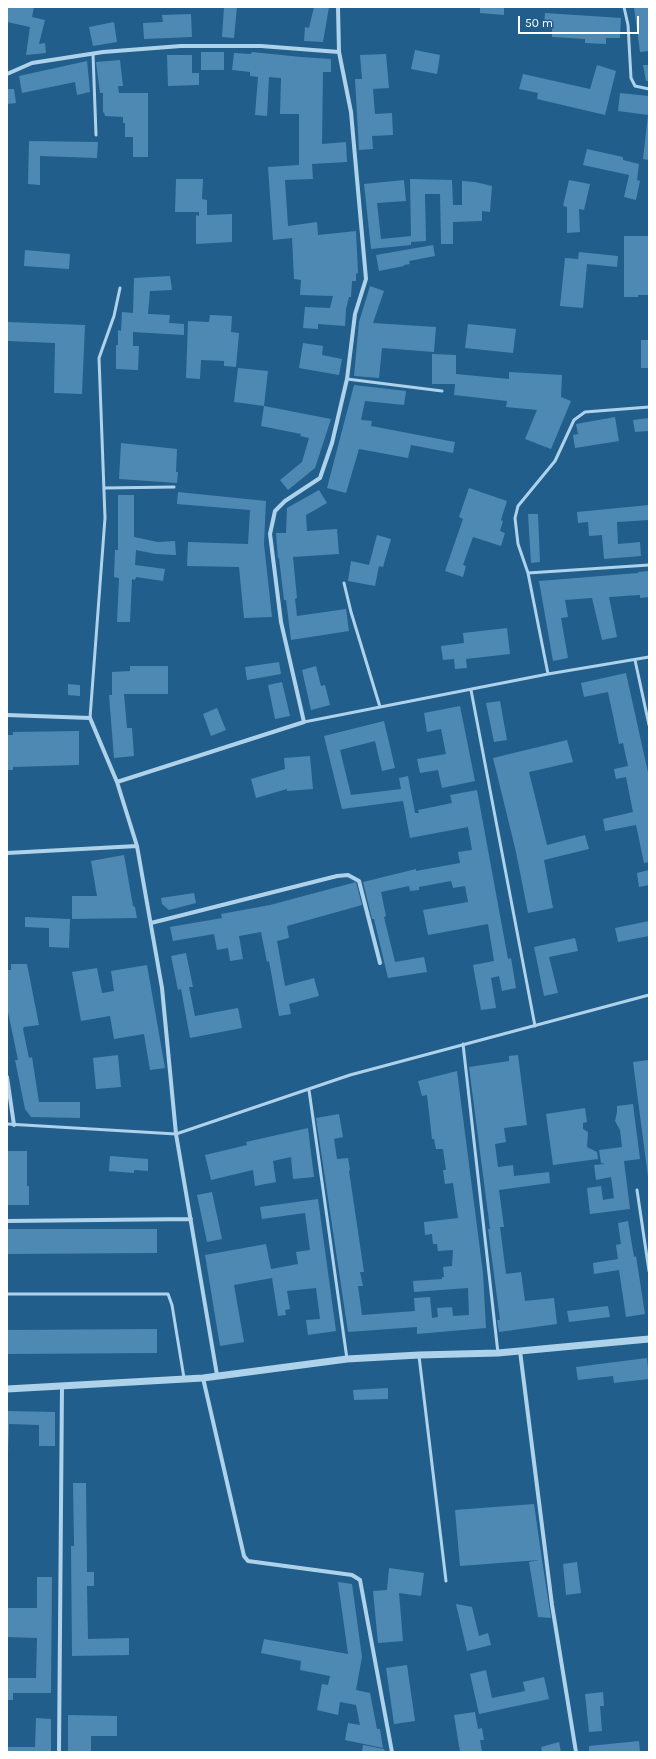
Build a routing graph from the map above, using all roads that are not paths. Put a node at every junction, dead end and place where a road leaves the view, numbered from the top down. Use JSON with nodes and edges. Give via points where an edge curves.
{"nodes":[{"id":1,"x":338,"y":7,"type":"edge"},
{"id":2,"x":624,"y":7,"type":"edge"},
{"id":3,"x":339,"y":52,"type":"junction"},
{"id":4,"x":93,"y":54,"type":"junction"},
{"id":5,"x":7,"y":74,"type":"edge"},
{"id":6,"x":649,"y":89,"type":"edge"},
{"id":7,"x":96,"y":135,"type":"dead end"},
{"id":8,"x":120,"y":288,"type":"dead end"},
{"id":9,"x":347,"y":379,"type":"junction"},
{"id":10,"x":442,"y":390,"type":"dead end"},
{"id":11,"x":649,"y":407,"type":"edge"},
{"id":12,"x":174,"y":487,"type":"dead end"},
{"id":13,"x":104,"y":488,"type":"junction"},
{"id":14,"x":649,"y":565,"type":"edge"},
{"id":15,"x":528,"y":573,"type":"junction"},
{"id":16,"x":344,"y":583,"type":"dead end"},
{"id":17,"x":649,"y":657,"type":"edge"},
{"id":18,"x":635,"y":660,"type":"junction"},
{"id":19,"x":548,"y":674,"type":"junction"},
{"id":20,"x":471,"y":690,"type":"junction"},
{"id":21,"x":380,"y":707,"type":"junction"},
{"id":22,"x":7,"y":715,"type":"edge"},
{"id":23,"x":90,"y":718,"type":"junction"},
{"id":24,"x":304,"y":722,"type":"junction"},
{"id":25,"x":649,"y":725,"type":"edge"},
{"id":26,"x":117,"y":782,"type":"junction"},
{"id":27,"x":137,"y":846,"type":"junction"},
{"id":28,"x":7,"y":853,"type":"edge"},
{"id":29,"x":151,"y":923,"type":"junction"},
{"id":30,"x":380,"y":963,"type":"dead end"},
{"id":31,"x":649,"y":995,"type":"edge"},
{"id":32,"x":535,"y":1026,"type":"junction"},
{"id":33,"x":463,"y":1044,"type":"junction"},
{"id":34,"x":7,"y":1077,"type":"edge"},
{"id":35,"x":309,"y":1090,"type":"junction"},
{"id":36,"x":7,"y":1124,"type":"edge"},
{"id":37,"x":14,"y":1125,"type":"junction"},
{"id":38,"x":176,"y":1134,"type":"junction"},
{"id":39,"x":637,"y":1190,"type":"dead end"},
{"id":40,"x":190,"y":1219,"type":"junction"},
{"id":41,"x":7,"y":1221,"type":"edge"},
{"id":42,"x":649,"y":1271,"type":"edge"},
{"id":43,"x":7,"y":1294,"type":"edge"},
{"id":44,"x":649,"y":1339,"type":"edge"},
{"id":45,"x":520,"y":1351,"type":"junction"},
{"id":46,"x":498,"y":1353,"type":"junction"},
{"id":47,"x":419,"y":1354,"type":"junction"},
{"id":48,"x":347,"y":1359,"type":"junction"},
{"id":49,"x":217,"y":1375,"type":"junction"},
{"id":50,"x":184,"y":1378,"type":"junction"},
{"id":51,"x":203,"y":1378,"type":"junction"},
{"id":52,"x":62,"y":1386,"type":"junction"},
{"id":53,"x":7,"y":1389,"type":"edge"},
{"id":54,"x":446,"y":1581,"type":"dead end"},
{"id":55,"x":59,"y":1752,"type":"edge"},
{"id":56,"x":392,"y":1752,"type":"edge"},
{"id":57,"x":576,"y":1752,"type":"edge"}],
"edges":[{"from":1,"to":3,"type":"street"},
{"from":2,"to":6,"type":"lane","via":[[628,25],[631,78],[635,86]]},
{"from":3,"to":4,"type":"street","via":[[261,46],[181,46]]},
{"from":3,"to":9,"type":"street","via":[[351,112],[366,279],[355,314]]},
{"from":4,"to":5,"type":"street","via":[[32,63]]},
{"from":4,"to":7,"type":"lane"},
{"from":8,"to":13,"type":"lane","via":[[114,316],[99,358]]},
{"from":9,"to":10,"type":"lane"},
{"from":9,"to":24,"type":"street","via":[[332,443],[320,478],[275,511],[270,534],[281,622]]},
{"from":11,"to":15,"type":"lane","via":[[585,412],[574,420],[555,461],[518,506],[515,518],[518,544]]},
{"from":12,"to":13,"type":"lane"},
{"from":13,"to":23,"type":"lane","via":[[105,518]]},
{"from":14,"to":15,"type":"lane"},
{"from":15,"to":19,"type":"lane"},
{"from":16,"to":21,"type":"lane"},
{"from":17,"to":18,"type":"lane"},
{"from":18,"to":19,"type":"lane"},
{"from":18,"to":25,"type":"lane"},
{"from":19,"to":20,"type":"lane"},
{"from":20,"to":21,"type":"lane"},
{"from":20,"to":32,"type":"lane"},
{"from":21,"to":24,"type":"lane"},
{"from":22,"to":23,"type":"street"},
{"from":23,"to":26,"type":"street"},
{"from":24,"to":26,"type":"street"},
{"from":26,"to":27,"type":"street"},
{"from":27,"to":28,"type":"street"},
{"from":27,"to":29,"type":"street"},
{"from":29,"to":30,"type":"street","via":[[330,877],[348,875],[356,878],[361,887]]},
{"from":29,"to":38,"type":"street","via":[[162,988]]},
{"from":31,"to":32,"type":"lane"},
{"from":32,"to":33,"type":"lane"},
{"from":33,"to":35,"type":"lane","via":[[350,1075]]},
{"from":33,"to":46,"type":"lane"},
{"from":34,"to":37,"type":"street"},
{"from":35,"to":38,"type":"lane"},
{"from":35,"to":48,"type":"lane"},
{"from":36,"to":37,"type":"lane"},
{"from":37,"to":38,"type":"lane"},
{"from":38,"to":40,"type":"street"},
{"from":39,"to":42,"type":"lane"},
{"from":40,"to":41,"type":"street"},
{"from":40,"to":49,"type":"street"},
{"from":43,"to":50,"type":"lane","via":[[168,1294]]},
{"from":44,"to":45,"type":"street"},
{"from":45,"to":46,"type":"street"},
{"from":45,"to":57,"type":"street","via":[[552,1605]]},
{"from":46,"to":47,"type":"street"},
{"from":47,"to":48,"type":"street"},
{"from":47,"to":54,"type":"lane"},
{"from":48,"to":49,"type":"street"},
{"from":49,"to":51,"type":"street"},
{"from":50,"to":51,"type":"street"},
{"from":50,"to":52,"type":"street"},
{"from":51,"to":56,"type":"street","via":[[244,1556],[248,1561],[352,1575],[360,1580]]},
{"from":52,"to":53,"type":"street"},
{"from":52,"to":55,"type":"street"}]}
